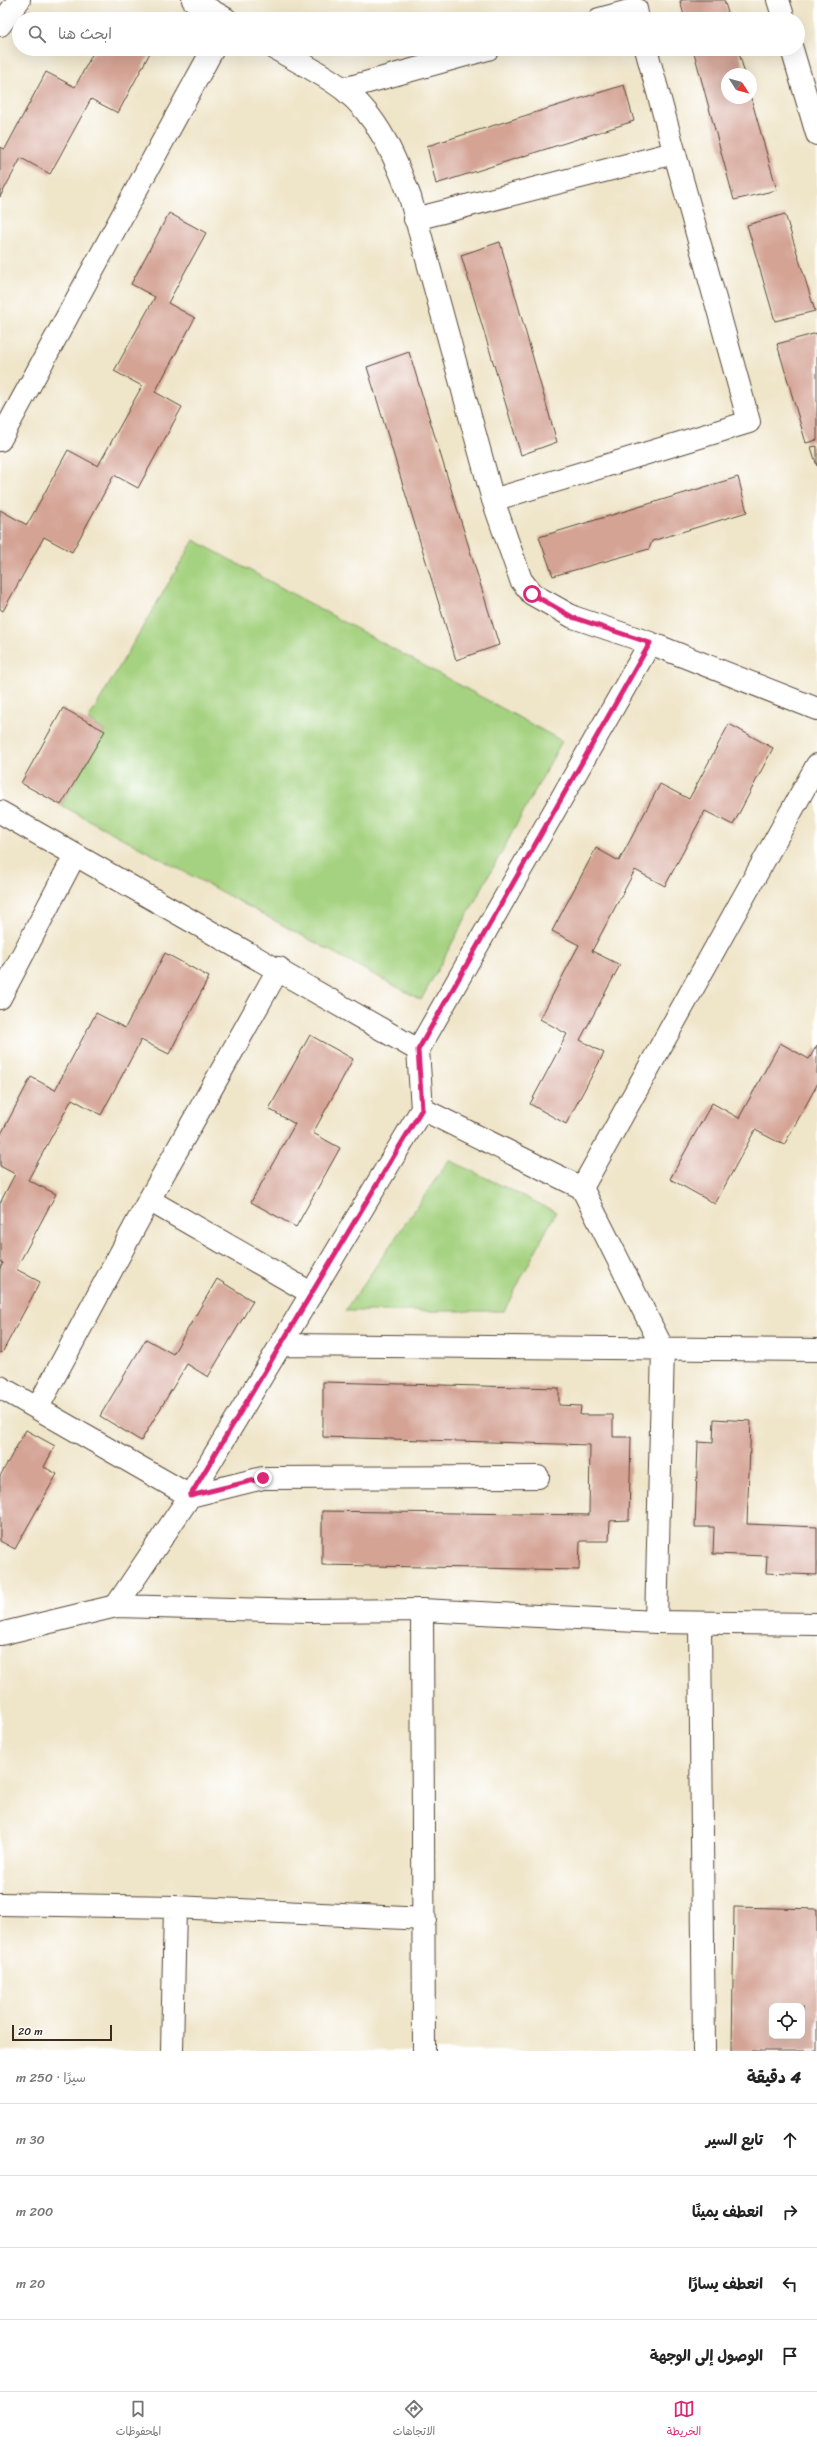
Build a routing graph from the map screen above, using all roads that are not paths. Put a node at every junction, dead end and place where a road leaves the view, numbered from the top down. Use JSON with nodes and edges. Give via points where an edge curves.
{"nodes":[{"id":1,"x":19,"y":0,"type":"edge"},
{"id":2,"x":193,"y":0,"type":"edge"},
{"id":3,"x":778,"y":0,"type":"edge"},
{"id":4,"x":214,"y":12,"type":"edge"},
{"id":5,"x":625,"y":12,"type":"edge"},
{"id":6,"x":637,"y":12,"type":"edge"},
{"id":7,"x":782,"y":12,"type":"edge"},
{"id":8,"x":0,"y":25,"type":"edge"},
{"id":9,"x":209,"y":56,"type":"edge"},
{"id":10,"x":288,"y":56,"type":"edge"},
{"id":11,"x":463,"y":56,"type":"edge"},
{"id":12,"x":648,"y":56,"type":"edge"},
{"id":13,"x":794,"y":56,"type":"edge"},
{"id":14,"x":343,"y":89,"type":"junction"},
{"id":15,"x":817,"y":134,"type":"edge"},
{"id":16,"x":674,"y":153,"type":"junction"},
{"id":17,"x":415,"y":219,"type":"junction"},
{"id":18,"x":0,"y":440,"type":"edge"},
{"id":19,"x":493,"y":500,"type":"junction"},
{"id":20,"x":650,"y":643,"type":"junction"},
{"id":21,"x":817,"y":709,"type":"edge"},
{"id":22,"x":817,"y":765,"type":"edge"},
{"id":23,"x":0,"y":812,"type":"edge"},
{"id":24,"x":75,"y":855,"type":"junction"},
{"id":25,"x":279,"y":968,"type":"junction"},
{"id":26,"x":0,"y":998,"type":"edge"},
{"id":27,"x":418,"y":1050,"type":"junction"},
{"id":28,"x":422,"y":1109,"type":"junction"},
{"id":29,"x":582,"y":1188,"type":"junction"},
{"id":30,"x":149,"y":1200,"type":"junction"},
{"id":31,"x":311,"y":1292,"type":"junction"},
{"id":32,"x":282,"y":1345,"type":"junction"},
{"id":33,"x":663,"y":1350,"type":"junction"},
{"id":34,"x":817,"y":1350,"type":"edge"},
{"id":35,"x":0,"y":1387,"type":"edge"},
{"id":36,"x":38,"y":1408,"type":"junction"},
{"id":37,"x":538,"y":1478,"type":"dead end"},
{"id":38,"x":190,"y":1496,"type":"junction"},
{"id":39,"x":116,"y":1606,"type":"junction"},
{"id":40,"x":422,"y":1610,"type":"junction"},
{"id":41,"x":656,"y":1622,"type":"junction"},
{"id":42,"x":700,"y":1623,"type":"junction"},
{"id":43,"x":817,"y":1624,"type":"edge"},
{"id":44,"x":0,"y":1634,"type":"edge"},
{"id":45,"x":0,"y":1904,"type":"edge"},
{"id":46,"x":175,"y":1907,"type":"junction"},
{"id":47,"x":425,"y":1919,"type":"junction"},
{"id":48,"x":172,"y":2051,"type":"edge"},
{"id":49,"x":424,"y":2051,"type":"edge"},
{"id":50,"x":704,"y":2051,"type":"edge"}],
"edges":[{"from":1,"to":8,"type":"street"},
{"from":2,"to":4,"type":"street"},
{"from":3,"to":7,"type":"street"},
{"from":5,"to":6,"type":"street","via":[[636,9]]},
{"from":9,"to":18,"type":"street"},
{"from":10,"to":14,"type":"street"},
{"from":11,"to":14,"type":"street"},
{"from":12,"to":16,"type":"street"},
{"from":13,"to":15,"type":"street"},
{"from":14,"to":17,"type":"street","via":[[370,115],[386,141],[398,164]]},
{"from":16,"to":17,"type":"street"},
{"from":16,"to":19,"type":"street","via":[[749,422]]},
{"from":17,"to":19,"type":"street"},
{"from":19,"to":20,"type":"street","via":[[521,580],[532,594],[572,617]]},
{"from":20,"to":21,"type":"street"},
{"from":20,"to":27,"type":"street"},
{"from":22,"to":29,"type":"street"},
{"from":23,"to":24,"type":"street"},
{"from":24,"to":25,"type":"street"},
{"from":24,"to":26,"type":"street"},
{"from":25,"to":27,"type":"street"},
{"from":25,"to":30,"type":"street"},
{"from":27,"to":28,"type":"street"},
{"from":28,"to":29,"type":"street"},
{"from":28,"to":31,"type":"street"},
{"from":29,"to":33,"type":"street"},
{"from":30,"to":31,"type":"street"},
{"from":30,"to":36,"type":"street"},
{"from":31,"to":32,"type":"street"},
{"from":32,"to":33,"type":"street"},
{"from":32,"to":38,"type":"street"},
{"from":33,"to":34,"type":"street"},
{"from":33,"to":41,"type":"street"},
{"from":35,"to":36,"type":"street"},
{"from":36,"to":38,"type":"street"},
{"from":37,"to":38,"type":"street","via":[[263,1478]]},
{"from":38,"to":39,"type":"street"},
{"from":39,"to":40,"type":"street","via":[[307,1611]]},
{"from":39,"to":44,"type":"street"},
{"from":40,"to":41,"type":"street"},
{"from":40,"to":47,"type":"street"},
{"from":41,"to":42,"type":"street"},
{"from":42,"to":43,"type":"street"},
{"from":42,"to":50,"type":"street"},
{"from":45,"to":46,"type":"street"},
{"from":46,"to":47,"type":"street"},
{"from":46,"to":48,"type":"street"},
{"from":47,"to":49,"type":"street"}]}
